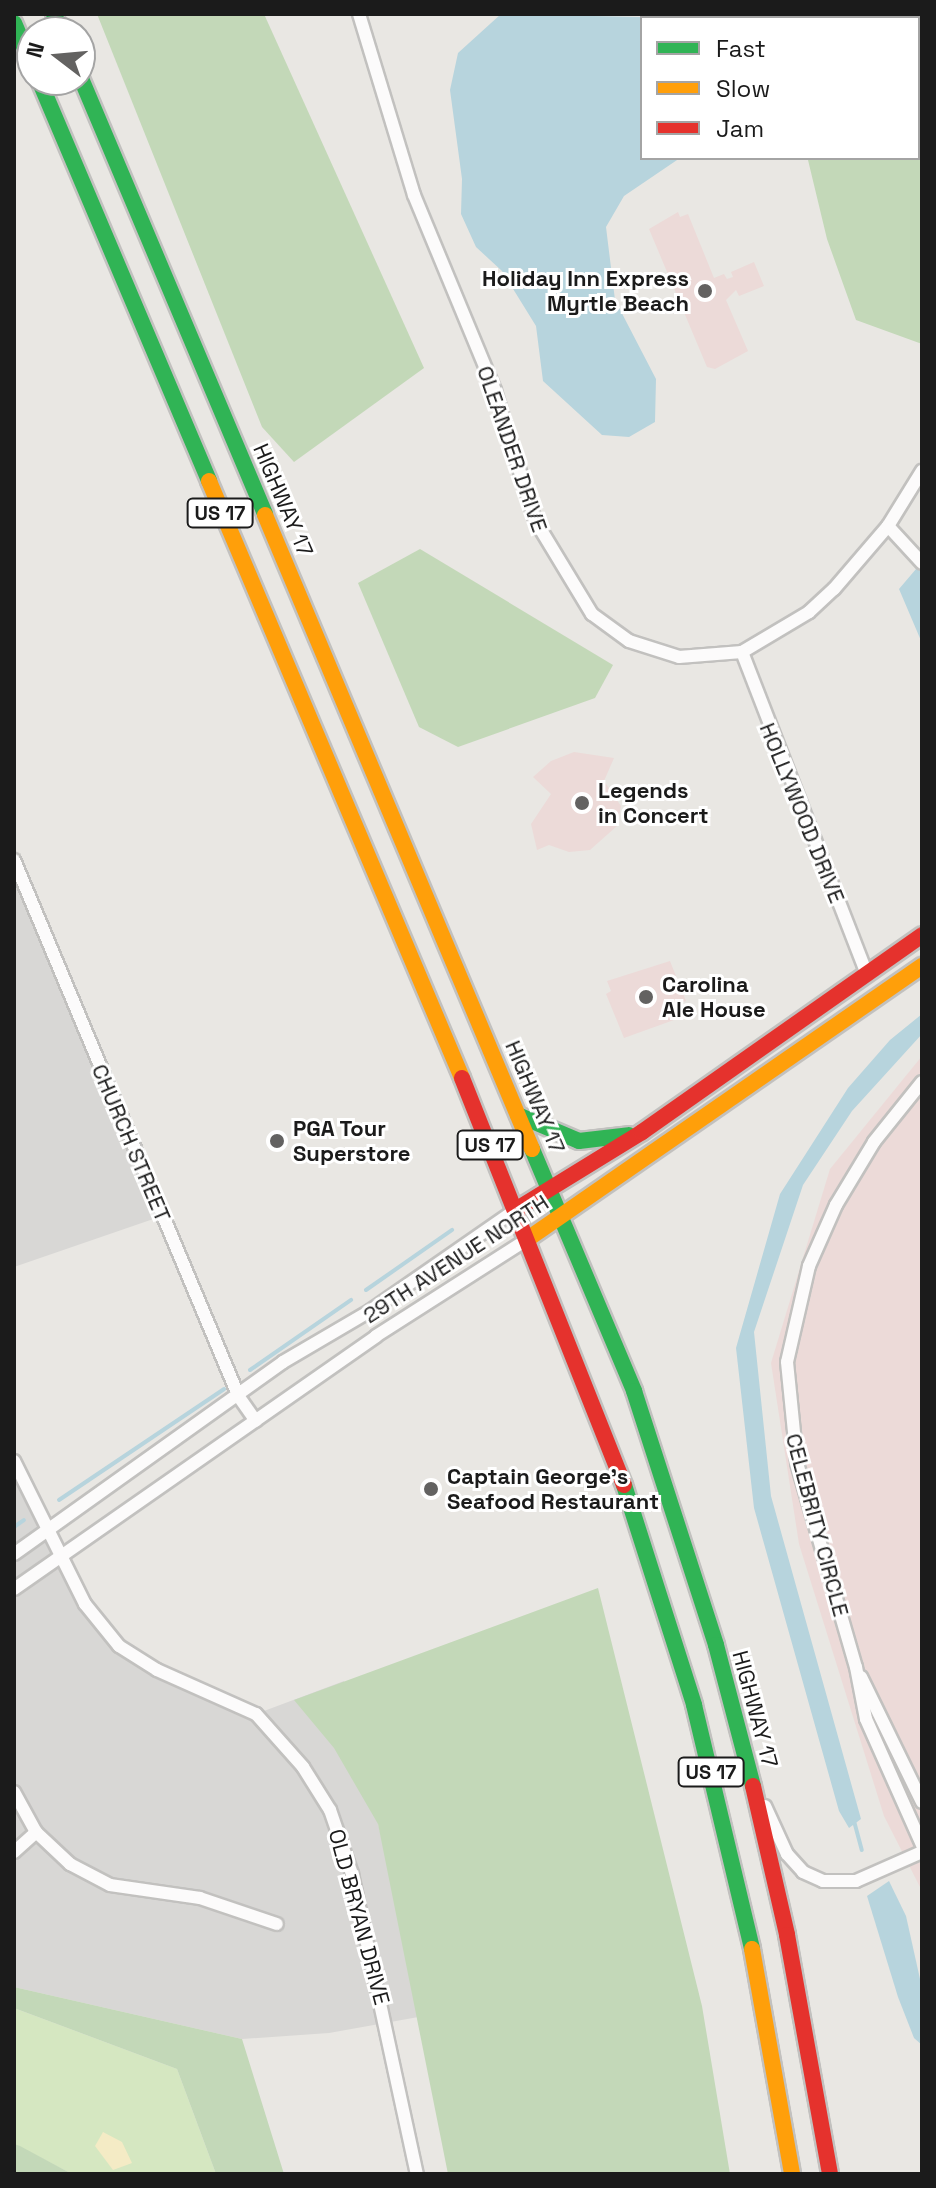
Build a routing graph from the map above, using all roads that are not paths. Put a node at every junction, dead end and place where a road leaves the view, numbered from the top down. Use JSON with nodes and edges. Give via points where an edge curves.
{"nodes":[{"id":1,"x":359,"y":14,"type":"edge"},
{"id":2,"x":46,"y":96,"type":"edge"},
{"id":3,"x":88,"y":96,"type":"edge"},
{"id":4,"x":922,"y":471,"type":"edge"},
{"id":5,"x":888,"y":526,"type":"junction"},
{"id":6,"x":919,"y":560,"type":"edge"},
{"id":7,"x":742,"y":652,"type":"junction"},
{"id":8,"x":14,"y":860,"type":"edge"},
{"id":9,"x":922,"y":935,"type":"edge"},
{"id":10,"x":922,"y":966,"type":"edge"},
{"id":11,"x":867,"y":974,"type":"junction"},
{"id":12,"x":922,"y":1082,"type":"edge"},
{"id":13,"x":518,"y":1115,"type":"junction"},
{"id":14,"x":642,"y":1132,"type":"junction"},
{"id":15,"x":550,"y":1191,"type":"junction"},
{"id":16,"x":517,"y":1209,"type":"junction"},
{"id":17,"x":562,"y":1217,"type":"junction"},
{"id":18,"x":529,"y":1238,"type":"junction"},
{"id":19,"x":239,"y":1397,"type":"junction"},
{"id":20,"x":256,"y":1421,"type":"junction"},
{"id":21,"x":14,"y":1461,"type":"edge"},
{"id":22,"x":45,"y":1530,"type":"junction"},
{"id":23,"x":14,"y":1554,"type":"edge"},
{"id":24,"x":58,"y":1556,"type":"junction"},
{"id":25,"x":14,"y":1589,"type":"edge"},
{"id":26,"x":856,"y":1667,"type":"junction"},
{"id":27,"x":751,"y":1776,"type":"junction"},
{"id":28,"x":14,"y":1792,"type":"edge"},
{"id":29,"x":922,"y":1802,"type":"edge"},
{"id":30,"x":36,"y":1832,"type":"junction"},
{"id":31,"x":922,"y":1845,"type":"edge"},
{"id":32,"x":14,"y":1852,"type":"edge"},
{"id":33,"x":922,"y":1852,"type":"edge"},
{"id":34,"x":277,"y":1924,"type":"dead end"},
{"id":35,"x":830,"y":2173,"type":"edge"},
{"id":36,"x":417,"y":2174,"type":"edge"},
{"id":37,"x":792,"y":2174,"type":"edge"}],
"edges":[{"from":1,"to":7,"type":"street","name":"OLEANDER DRIVE","via":[[414,195],[495,391],[546,547],[592,614],[629,641],[679,657]]},
{"from":2,"to":16,"type":"main road","number":"US 17"},
{"from":3,"to":13,"type":"main road","name":"HIGHWAY 17","number":"US 17"},
{"from":4,"to":5,"type":"street","name":"OLEANDER DRIVE"},
{"from":5,"to":6,"type":"street"},
{"from":5,"to":7,"type":"street","name":"OLEANDER DRIVE","via":[[809,612]]},
{"from":7,"to":11,"type":"street","name":"HOLLYWOOD DRIVE"},
{"from":8,"to":19,"type":"street","name":"CHURCH STREET"},
{"from":9,"to":11,"type":"main road","name":"29TH AVENUE NORTH"},
{"from":10,"to":17,"type":"main road","name":"29TH AVENUE NORTH"},
{"from":11,"to":14,"type":"main road","name":"29TH AVENUE NORTH"},
{"from":12,"to":26,"type":"street","name":"CELEBRITY CIRCLE","via":[[874,1142],[836,1205],[809,1266],[787,1362],[797,1463]]},
{"from":13,"to":14,"type":"main road","via":[[579,1141]]},
{"from":13,"to":15,"type":"main road","name":"HIGHWAY 17","number":"US 17"},
{"from":14,"to":15,"type":"main road","name":"29TH AVENUE NORTH"},
{"from":15,"to":16,"type":"main road","name":"29TH AVENUE NORTH"},
{"from":15,"to":17,"type":"main road","name":"HIGHWAY 17","number":"US 17"},
{"from":16,"to":18,"type":"main road","number":"US 17"},
{"from":16,"to":19,"type":"street","name":"29TH AVENUE NORTH","via":[[370,1311],[283,1362]]},
{"from":17,"to":18,"type":"main road","name":"29TH AVENUE NORTH"},
{"from":17,"to":27,"type":"main road","name":"HIGHWAY 17","number":"US 17","via":[[634,1391],[716,1645]]},
{"from":18,"to":20,"type":"street","name":"29TH AVENUE NORTH"},
{"from":18,"to":37,"type":"main road","number":"US 17","via":[[644,1537],[694,1705],[742,1896]]},
{"from":19,"to":20,"type":"street","name":"CHURCH STREET"},
{"from":19,"to":22,"type":"street","name":"29TH AVENUE NORTH"},
{"from":20,"to":24,"type":"street","name":"29TH AVENUE NORTH"},
{"from":21,"to":22,"type":"street","name":"OLD BRYAN DRIVE"},
{"from":22,"to":23,"type":"street","name":"29TH AVENUE NORTH"},
{"from":22,"to":24,"type":"street","name":"OLD BRYAN DRIVE"},
{"from":24,"to":25,"type":"street","name":"29TH AVENUE NORTH"},
{"from":24,"to":36,"type":"street","name":"OLD BRYAN DRIVE","via":[[85,1604],[119,1646],[157,1670],[256,1714],[303,1767],[330,1810],[352,1874]]},
{"from":26,"to":29,"type":"street","name":"CELEBRITY CIRCLE"},
{"from":26,"to":31,"type":"street","name":"CELEBRITY CIRCLE","via":[[866,1719]]},
{"from":27,"to":33,"type":"street","via":[[787,1854],[812,1878],[856,1881]]},
{"from":27,"to":35,"type":"main road","name":"HIGHWAY 17","number":"US 17","via":[[787,1935]]},
{"from":28,"to":30,"type":"street"},
{"from":30,"to":32,"type":"street"},
{"from":30,"to":34,"type":"street","via":[[70,1864],[110,1885],[200,1898]]}]}
